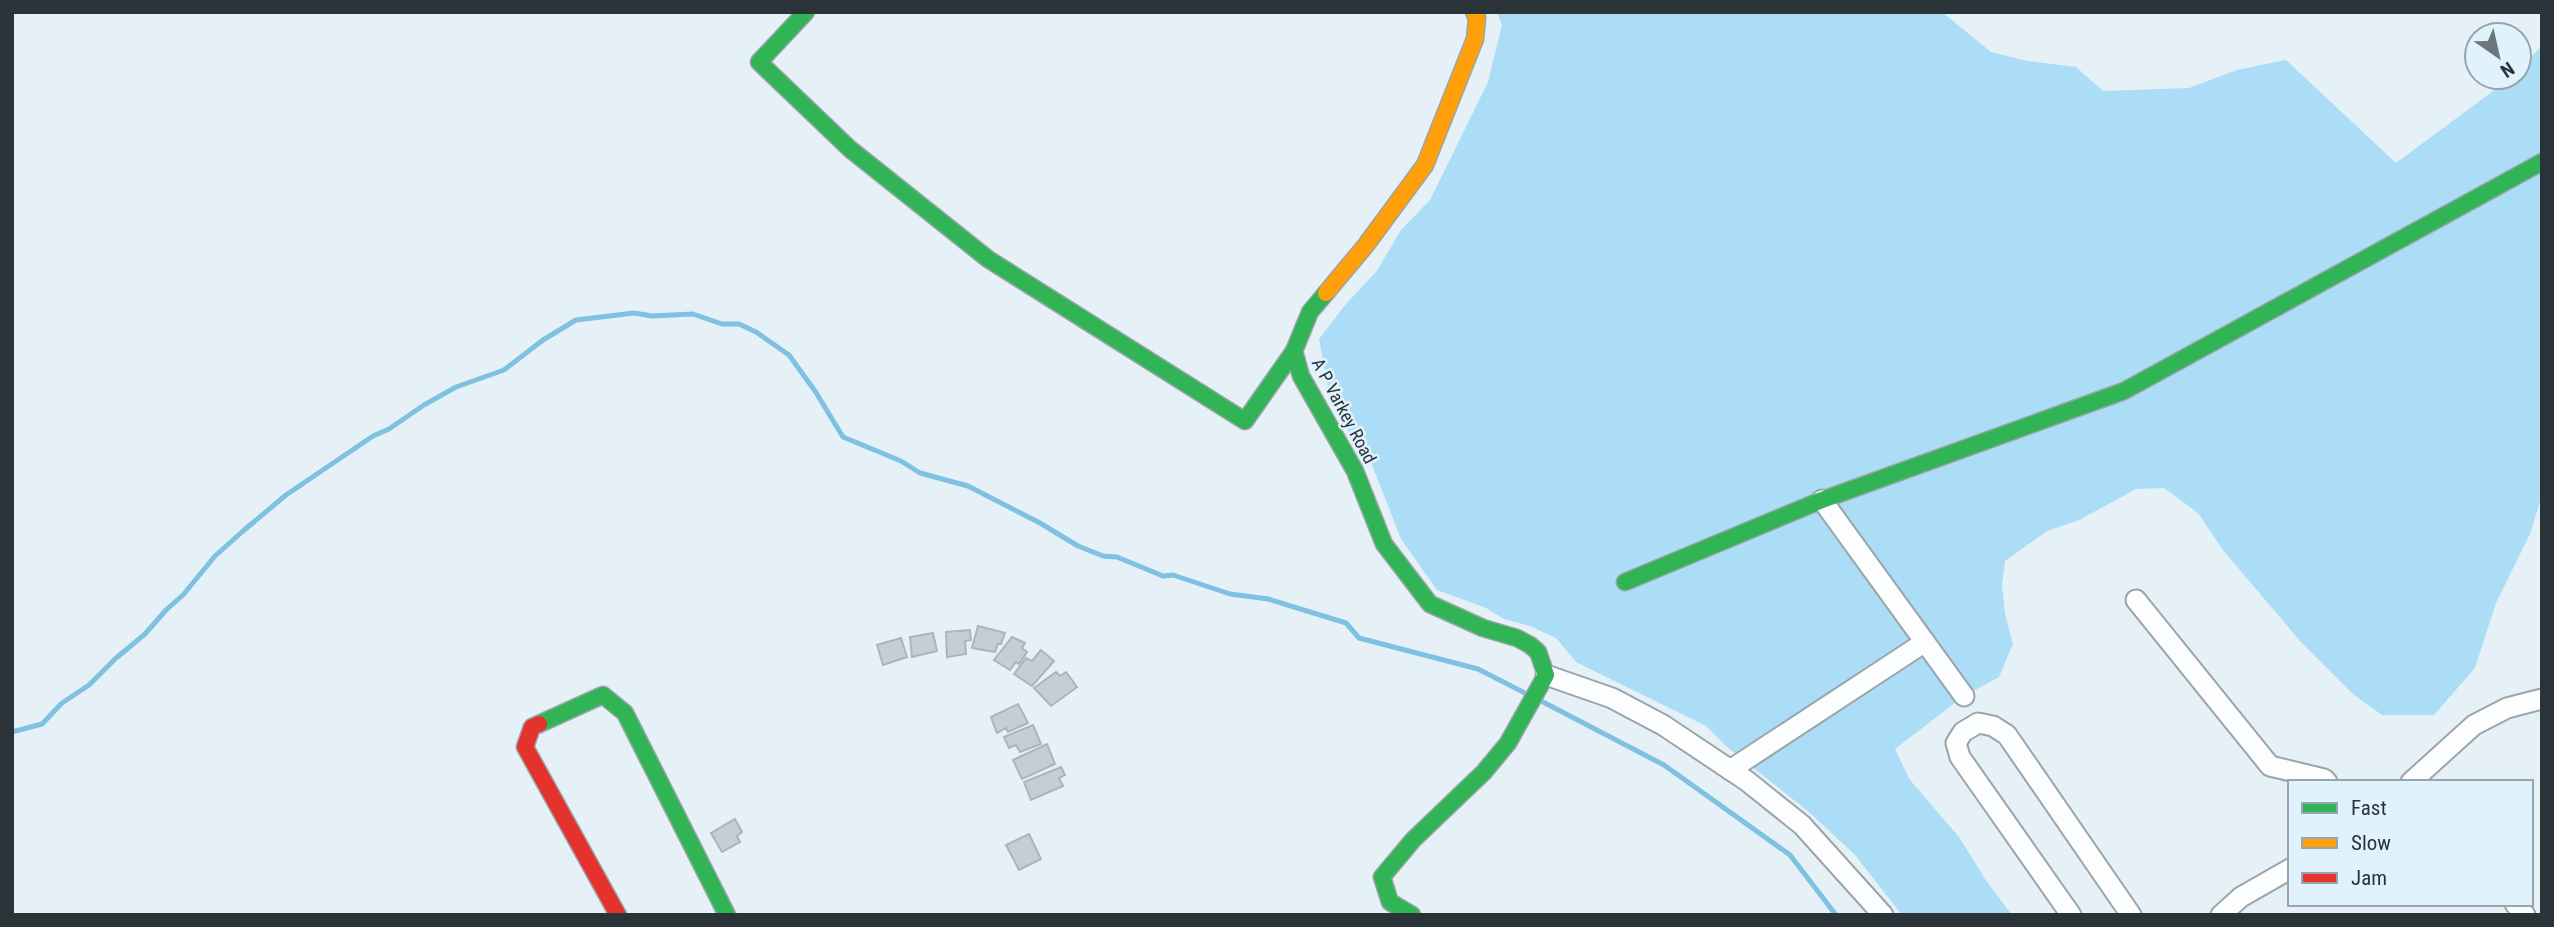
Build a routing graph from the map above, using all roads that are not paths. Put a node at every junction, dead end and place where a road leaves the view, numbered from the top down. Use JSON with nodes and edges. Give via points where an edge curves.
{"nodes":[{"id":1,"x":806,"y":12,"type":"edge"},
{"id":2,"x":1474,"y":12,"type":"edge"},
{"id":3,"x":2542,"y":162,"type":"edge"},
{"id":4,"x":1294,"y":351,"type":"junction"},
{"id":5,"x":1822,"y":500,"type":"junction"},
{"id":6,"x":1625,"y":582,"type":"dead end"},
{"id":7,"x":2136,"y":600,"type":"dead end"},
{"id":8,"x":1925,"y":642,"type":"junction"},
{"id":9,"x":1542,"y":675,"type":"junction"},
{"id":10,"x":1964,"y":696,"type":"dead end"},
{"id":11,"x":2542,"y":699,"type":"edge"},
{"id":12,"x":1730,"y":770,"type":"junction"},
{"id":13,"x":2325,"y":780,"type":"edge"},
{"id":14,"x":2413,"y":780,"type":"edge"},
{"id":15,"x":2288,"y":870,"type":"edge"},
{"id":16,"x":726,"y":914,"type":"edge"},
{"id":17,"x":618,"y":915,"type":"edge"},
{"id":18,"x":1412,"y":915,"type":"edge"},
{"id":19,"x":1882,"y":915,"type":"edge"},
{"id":20,"x":2071,"y":915,"type":"edge"},
{"id":21,"x":2131,"y":915,"type":"edge"},
{"id":22,"x":2221,"y":915,"type":"edge"}],
"edges":[{"from":1,"to":4,"type":"street","via":[[758,62],[850,149],[988,259],[1245,421]]},
{"from":2,"to":4,"type":"street","name":"A P Varkey Road","via":[[1475,39],[1425,164],[1310,313]]},
{"from":3,"to":5,"type":"street","via":[[2124,391]]},
{"from":4,"to":9,"type":"street","name":"A P Varkey Road","via":[[1301,376],[1355,471],[1384,544],[1415,586],[1430,604],[1517,638],[1538,652]]},
{"from":5,"to":6,"type":"street"},
{"from":5,"to":8,"type":"street"},
{"from":7,"to":13,"type":"street","via":[[2270,766]]},
{"from":8,"to":10,"type":"street"},
{"from":8,"to":12,"type":"street"},
{"from":9,"to":12,"type":"street","via":[[1612,698],[1663,725]]},
{"from":9,"to":18,"type":"street","via":[[1508,743],[1382,877],[1390,901]]},
{"from":11,"to":14,"type":"street","via":[[2507,708],[2474,725]]},
{"from":12,"to":19,"type":"street","via":[[1802,825]]},
{"from":15,"to":22,"type":"street","via":[[2241,897]]},
{"from":16,"to":17,"type":"street","via":[[625,713],[603,695],[532,727],[524,747]]},
{"from":20,"to":21,"type":"street","via":[[1960,757],[1956,743],[1978,723],[2007,735]]}]}
